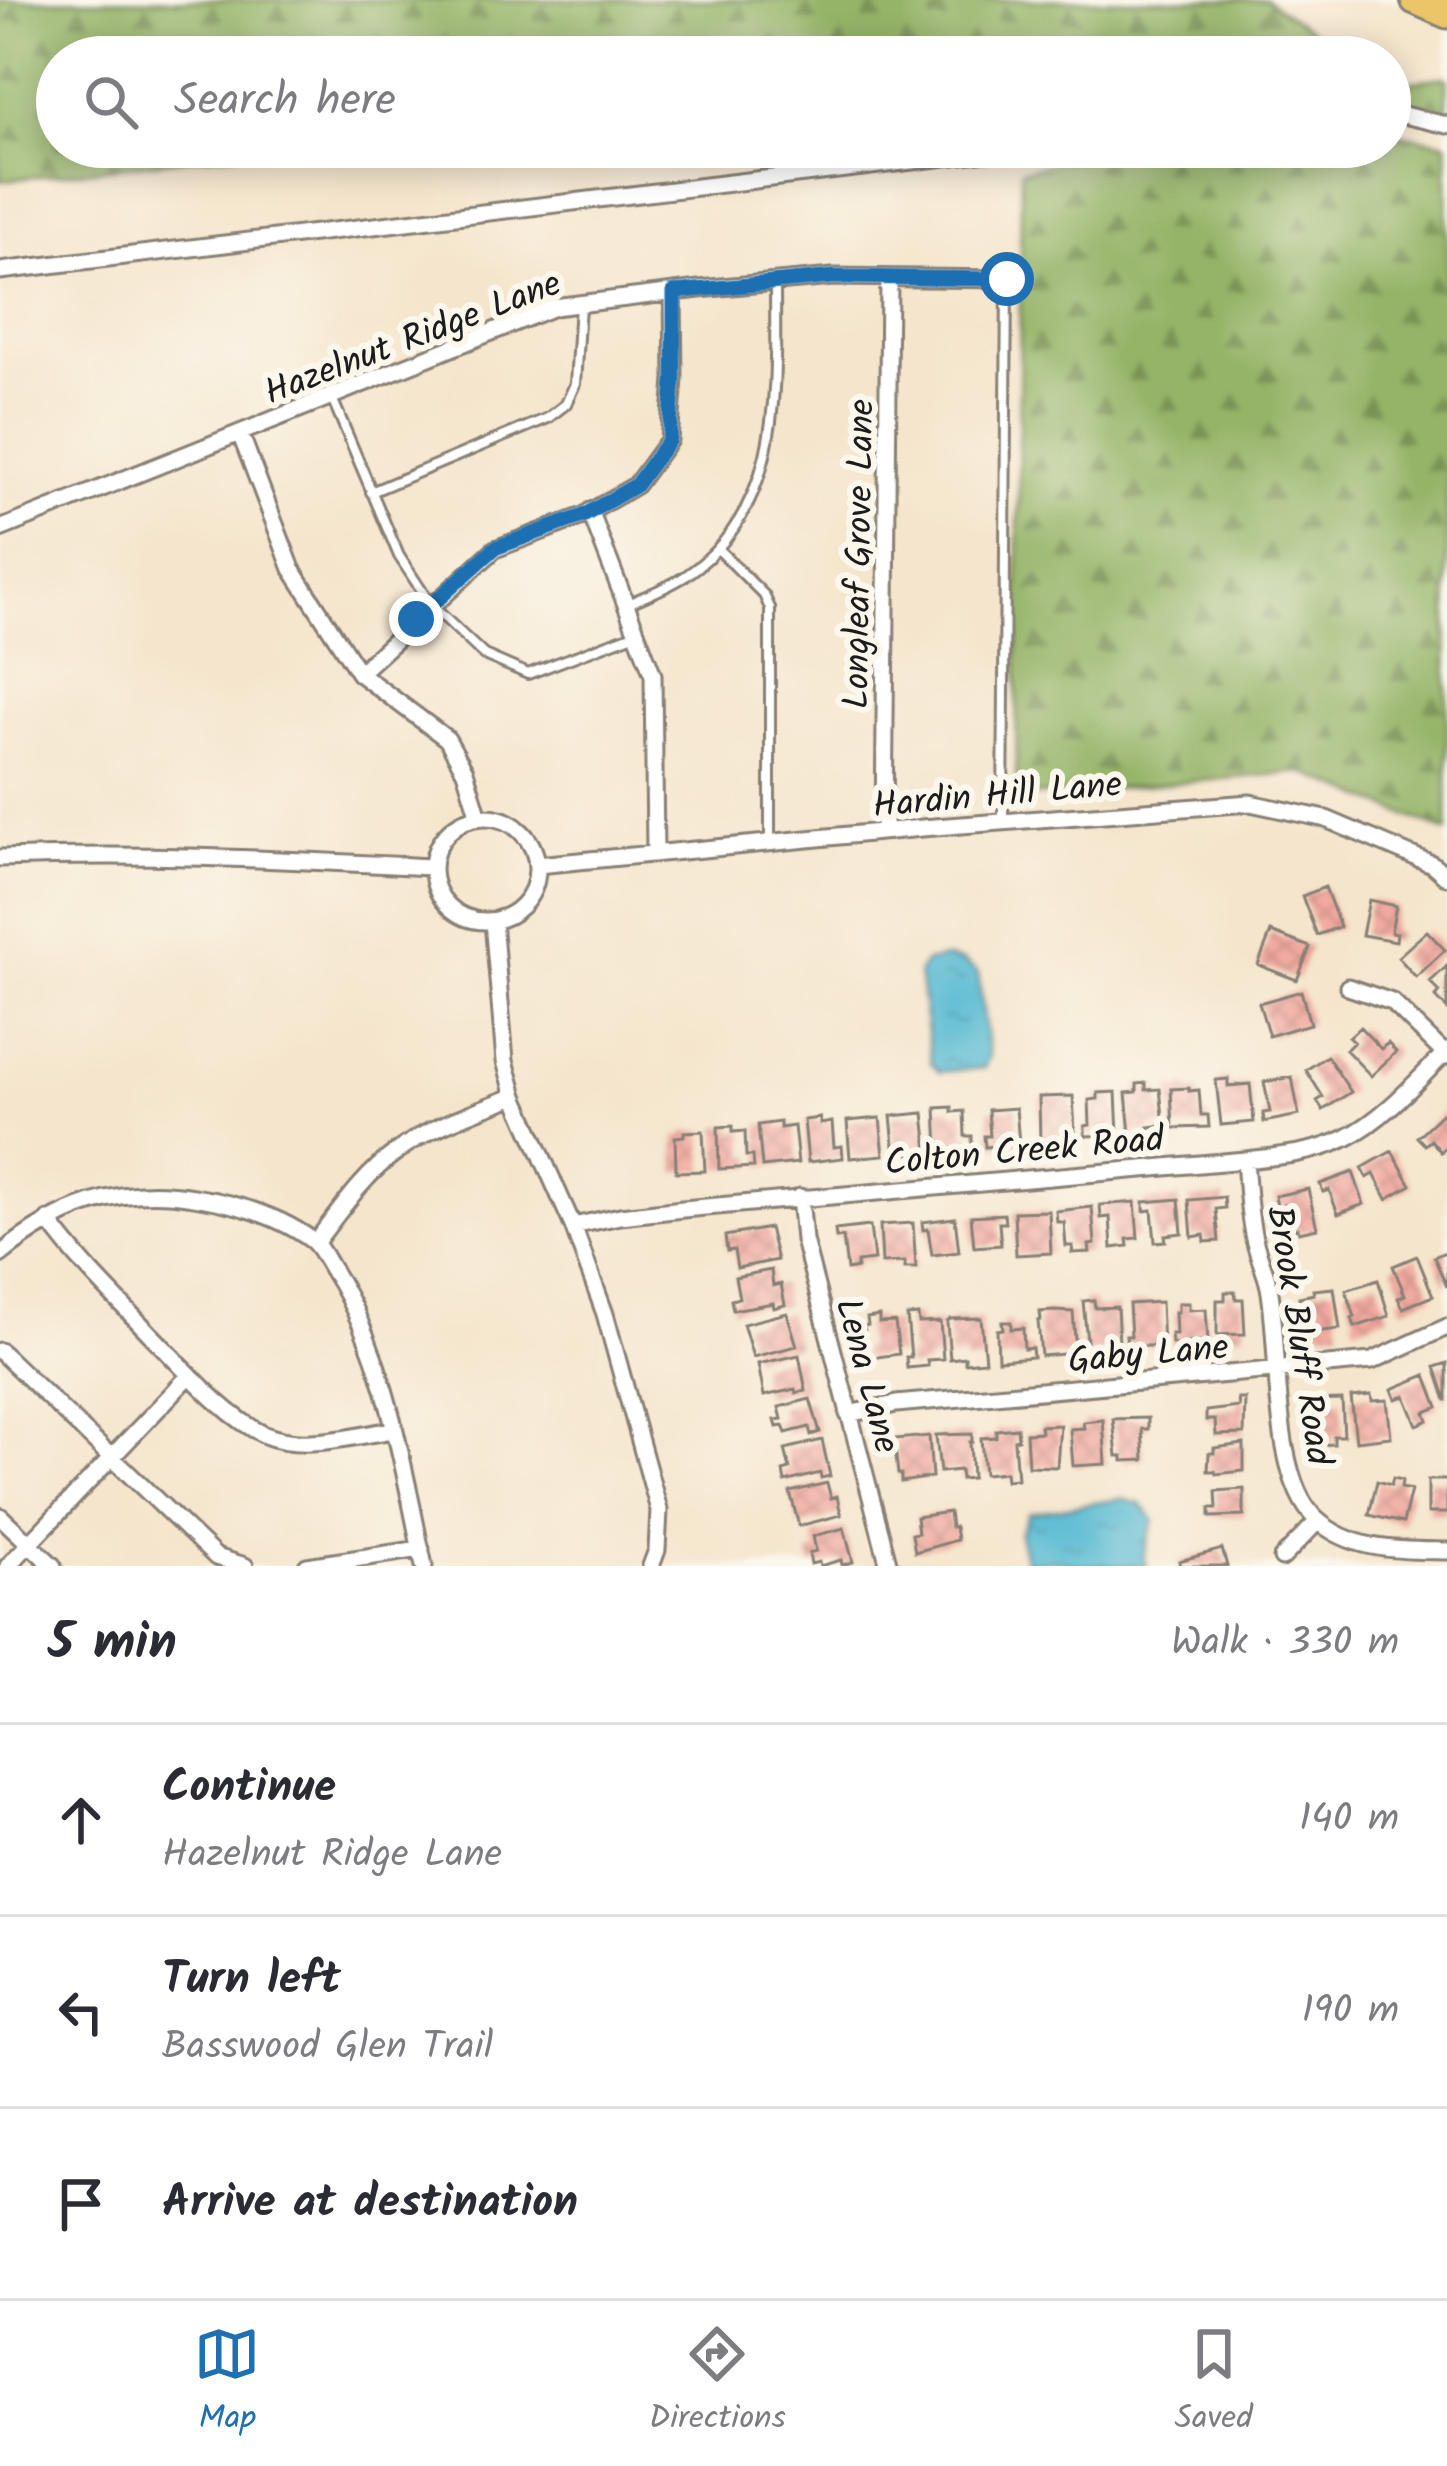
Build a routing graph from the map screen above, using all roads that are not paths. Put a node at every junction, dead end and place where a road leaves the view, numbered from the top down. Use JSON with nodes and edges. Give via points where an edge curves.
{"nodes":[{"id":1,"x":1415,"y":0,"type":"edge"},
{"id":2,"x":1447,"y":14,"type":"edge"},
{"id":3,"x":1411,"y":117,"type":"edge"},
{"id":4,"x":1447,"y":125,"type":"edge"},
{"id":5,"x":855,"y":168,"type":"edge"},
{"id":6,"x":0,"y":271,"type":"edge"},
{"id":7,"x":890,"y":278,"type":"junction"},
{"id":8,"x":1007,"y":279,"type":"joint"},
{"id":9,"x":776,"y":282,"type":"junction"},
{"id":10,"x":674,"y":292,"type":"junction"},
{"id":11,"x":580,"y":304,"type":"junction"},
{"id":12,"x":332,"y":396,"type":"junction"},
{"id":13,"x":240,"y":433,"type":"junction"},
{"id":14,"x":371,"y":492,"type":"junction"},
{"id":15,"x":590,"y":511,"type":"junction"},
{"id":16,"x":0,"y":530,"type":"edge"},
{"id":17,"x":718,"y":549,"type":"junction"},
{"id":18,"x":431,"y":605,"type":"junction"},
{"id":19,"x":627,"y":605,"type":"junction"},
{"id":20,"x":638,"y":632,"type":"junction"},
{"id":21,"x":359,"y":674,"type":"junction"},
{"id":22,"x":479,"y":817,"type":"junction"},
{"id":23,"x":1003,"y":822,"type":"junction"},
{"id":24,"x":884,"y":831,"type":"junction"},
{"id":25,"x":770,"y":843,"type":"junction"},
{"id":26,"x":655,"y":854,"type":"junction"},
{"id":27,"x":0,"y":858,"type":"edge"},
{"id":28,"x":537,"y":865,"type":"junction"},
{"id":29,"x":433,"y":867,"type":"junction"},
{"id":30,"x":1447,"y":877,"type":"edge"},
{"id":31,"x":494,"y":921,"type":"junction"},
{"id":32,"x":1348,"y":987,"type":"dead end"},
{"id":33,"x":1446,"y":1054,"type":"edge"},
{"id":34,"x":514,"y":1096,"type":"junction"},
{"id":35,"x":1245,"y":1160,"type":"junction"},
{"id":36,"x":800,"y":1197,"type":"junction"},
{"id":37,"x":48,"y":1220,"type":"junction"},
{"id":38,"x":573,"y":1226,"type":"junction"},
{"id":39,"x":315,"y":1243,"type":"junction"},
{"id":40,"x":0,"y":1255,"type":"edge"},
{"id":41,"x":1447,"y":1327,"type":"edge"},
{"id":42,"x":0,"y":1352,"type":"edge"},
{"id":43,"x":1278,"y":1371,"type":"junction"},
{"id":44,"x":190,"y":1375,"type":"junction"},
{"id":45,"x":848,"y":1414,"type":"junction"},
{"id":46,"x":393,"y":1430,"type":"junction"},
{"id":47,"x":109,"y":1457,"type":"junction"},
{"id":48,"x":0,"y":1516,"type":"edge"},
{"id":49,"x":1318,"y":1521,"type":"junction"},
{"id":50,"x":29,"y":1544,"type":"junction"},
{"id":51,"x":1447,"y":1551,"type":"edge"},
{"id":52,"x":423,"y":1558,"type":"edge"},
{"id":53,"x":1282,"y":1558,"type":"dead end"},
{"id":54,"x":8,"y":1566,"type":"edge"},
{"id":55,"x":53,"y":1566,"type":"edge"},
{"id":56,"x":245,"y":1566,"type":"edge"},
{"id":57,"x":307,"y":1566,"type":"edge"},
{"id":58,"x":651,"y":1566,"type":"edge"},
{"id":59,"x":889,"y":1566,"type":"edge"}],
"edges":[{"from":1,"to":2,"type":"highway"},
{"from":3,"to":4,"type":"street"},
{"from":5,"to":6,"type":"street"},
{"from":7,"to":8,"type":"street","name":"Hazelnut Ridge Lane"},
{"from":7,"to":9,"type":"street","name":"Hazelnut Ridge Lane"},
{"from":7,"to":24,"type":"street","name":"Longleaf Grove Lane"},
{"from":8,"to":23,"type":"lane"},
{"from":9,"to":10,"type":"street","name":"Hazelnut Ridge Lane"},
{"from":9,"to":17,"type":"lane","via":[[767,454],[753,496]]},
{"from":10,"to":11,"type":"street","name":"Hazelnut Ridge Lane"},
{"from":10,"to":15,"type":"street","via":[[669,440],[636,485]]},
{"from":11,"to":12,"type":"street","name":"Hazelnut Ridge Lane","via":[[554,307]]},
{"from":11,"to":14,"type":"lane","via":[[575,385],[566,404]]},
{"from":12,"to":13,"type":"street","name":"Hazelnut Ridge Lane"},
{"from":12,"to":14,"type":"lane"},
{"from":13,"to":16,"type":"street","name":"Hazelnut Ridge Lane"},
{"from":13,"to":21,"type":"street","via":[[292,569]]},
{"from":14,"to":18,"type":"lane"},
{"from":15,"to":18,"type":"street","via":[[495,548]]},
{"from":15,"to":19,"type":"street"},
{"from":17,"to":19,"type":"lane"},
{"from":17,"to":25,"type":"lane","via":[[770,608]]},
{"from":18,"to":20,"type":"lane","via":[[484,655],[528,674]]},
{"from":18,"to":21,"type":"street"},
{"from":19,"to":20,"type":"street"},
{"from":20,"to":26,"type":"street","via":[[652,675]]},
{"from":21,"to":22,"type":"street","via":[[447,739]]},
{"from":22,"to":28,"type":"street","via":[[512,824]]},
{"from":22,"to":29,"type":"street","via":[[442,839]]},
{"from":23,"to":24,"type":"street","name":"Hardin Hill Lane"},
{"from":23,"to":30,"type":"street","name":"Hardin Hill Lane","via":[[1250,803],[1326,819]]},
{"from":24,"to":25,"type":"street","name":"Hardin Hill Lane"},
{"from":25,"to":26,"type":"street","name":"Hardin Hill Lane"},
{"from":26,"to":28,"type":"street","name":"Hardin Hill Lane"},
{"from":27,"to":29,"type":"street"},
{"from":28,"to":31,"type":"street","via":[[531,895]]},
{"from":29,"to":31,"type":"street","via":[[450,908]]},
{"from":31,"to":34,"type":"street"},
{"from":32,"to":33,"type":"street","via":[[1392,1002]]},
{"from":33,"to":35,"type":"street","name":"Colton Creek Road","via":[[1348,1137]]},
{"from":34,"to":38,"type":"street"},
{"from":34,"to":39,"type":"street","via":[[395,1152]]},
{"from":35,"to":36,"type":"street","name":"Colton Creek Road"},
{"from":35,"to":43,"type":"street","name":"Brook Bluff Road"},
{"from":36,"to":38,"type":"street","name":"Colton Creek Road"},
{"from":36,"to":45,"type":"street","name":"Lena Lane"},
{"from":37,"to":39,"type":"street","via":[[92,1201],[170,1193],[264,1215]]},
{"from":37,"to":40,"type":"street"},
{"from":37,"to":44,"type":"street"},
{"from":38,"to":58,"type":"street","via":[[659,1510]]},
{"from":39,"to":46,"type":"street","via":[[368,1335]]},
{"from":41,"to":43,"type":"street","name":"Gaby Lane","via":[[1372,1361]]},
{"from":42,"to":47,"type":"street"},
{"from":43,"to":45,"type":"street","name":"Gaby Lane"},
{"from":43,"to":49,"type":"street","name":"Brook Bluff Road","via":[[1290,1477]]},
{"from":44,"to":46,"type":"street","via":[[267,1436],[306,1442]]},
{"from":44,"to":47,"type":"street"},
{"from":45,"to":59,"type":"street","name":"Lena Lane"},
{"from":46,"to":52,"type":"street"},
{"from":47,"to":50,"type":"street"},
{"from":47,"to":56,"type":"street","via":[[216,1557]]},
{"from":48,"to":50,"type":"street"},
{"from":49,"to":51,"type":"street","via":[[1364,1546]]},
{"from":49,"to":53,"type":"street"},
{"from":50,"to":54,"type":"street"},
{"from":50,"to":55,"type":"street"},
{"from":52,"to":57,"type":"street"}]}
